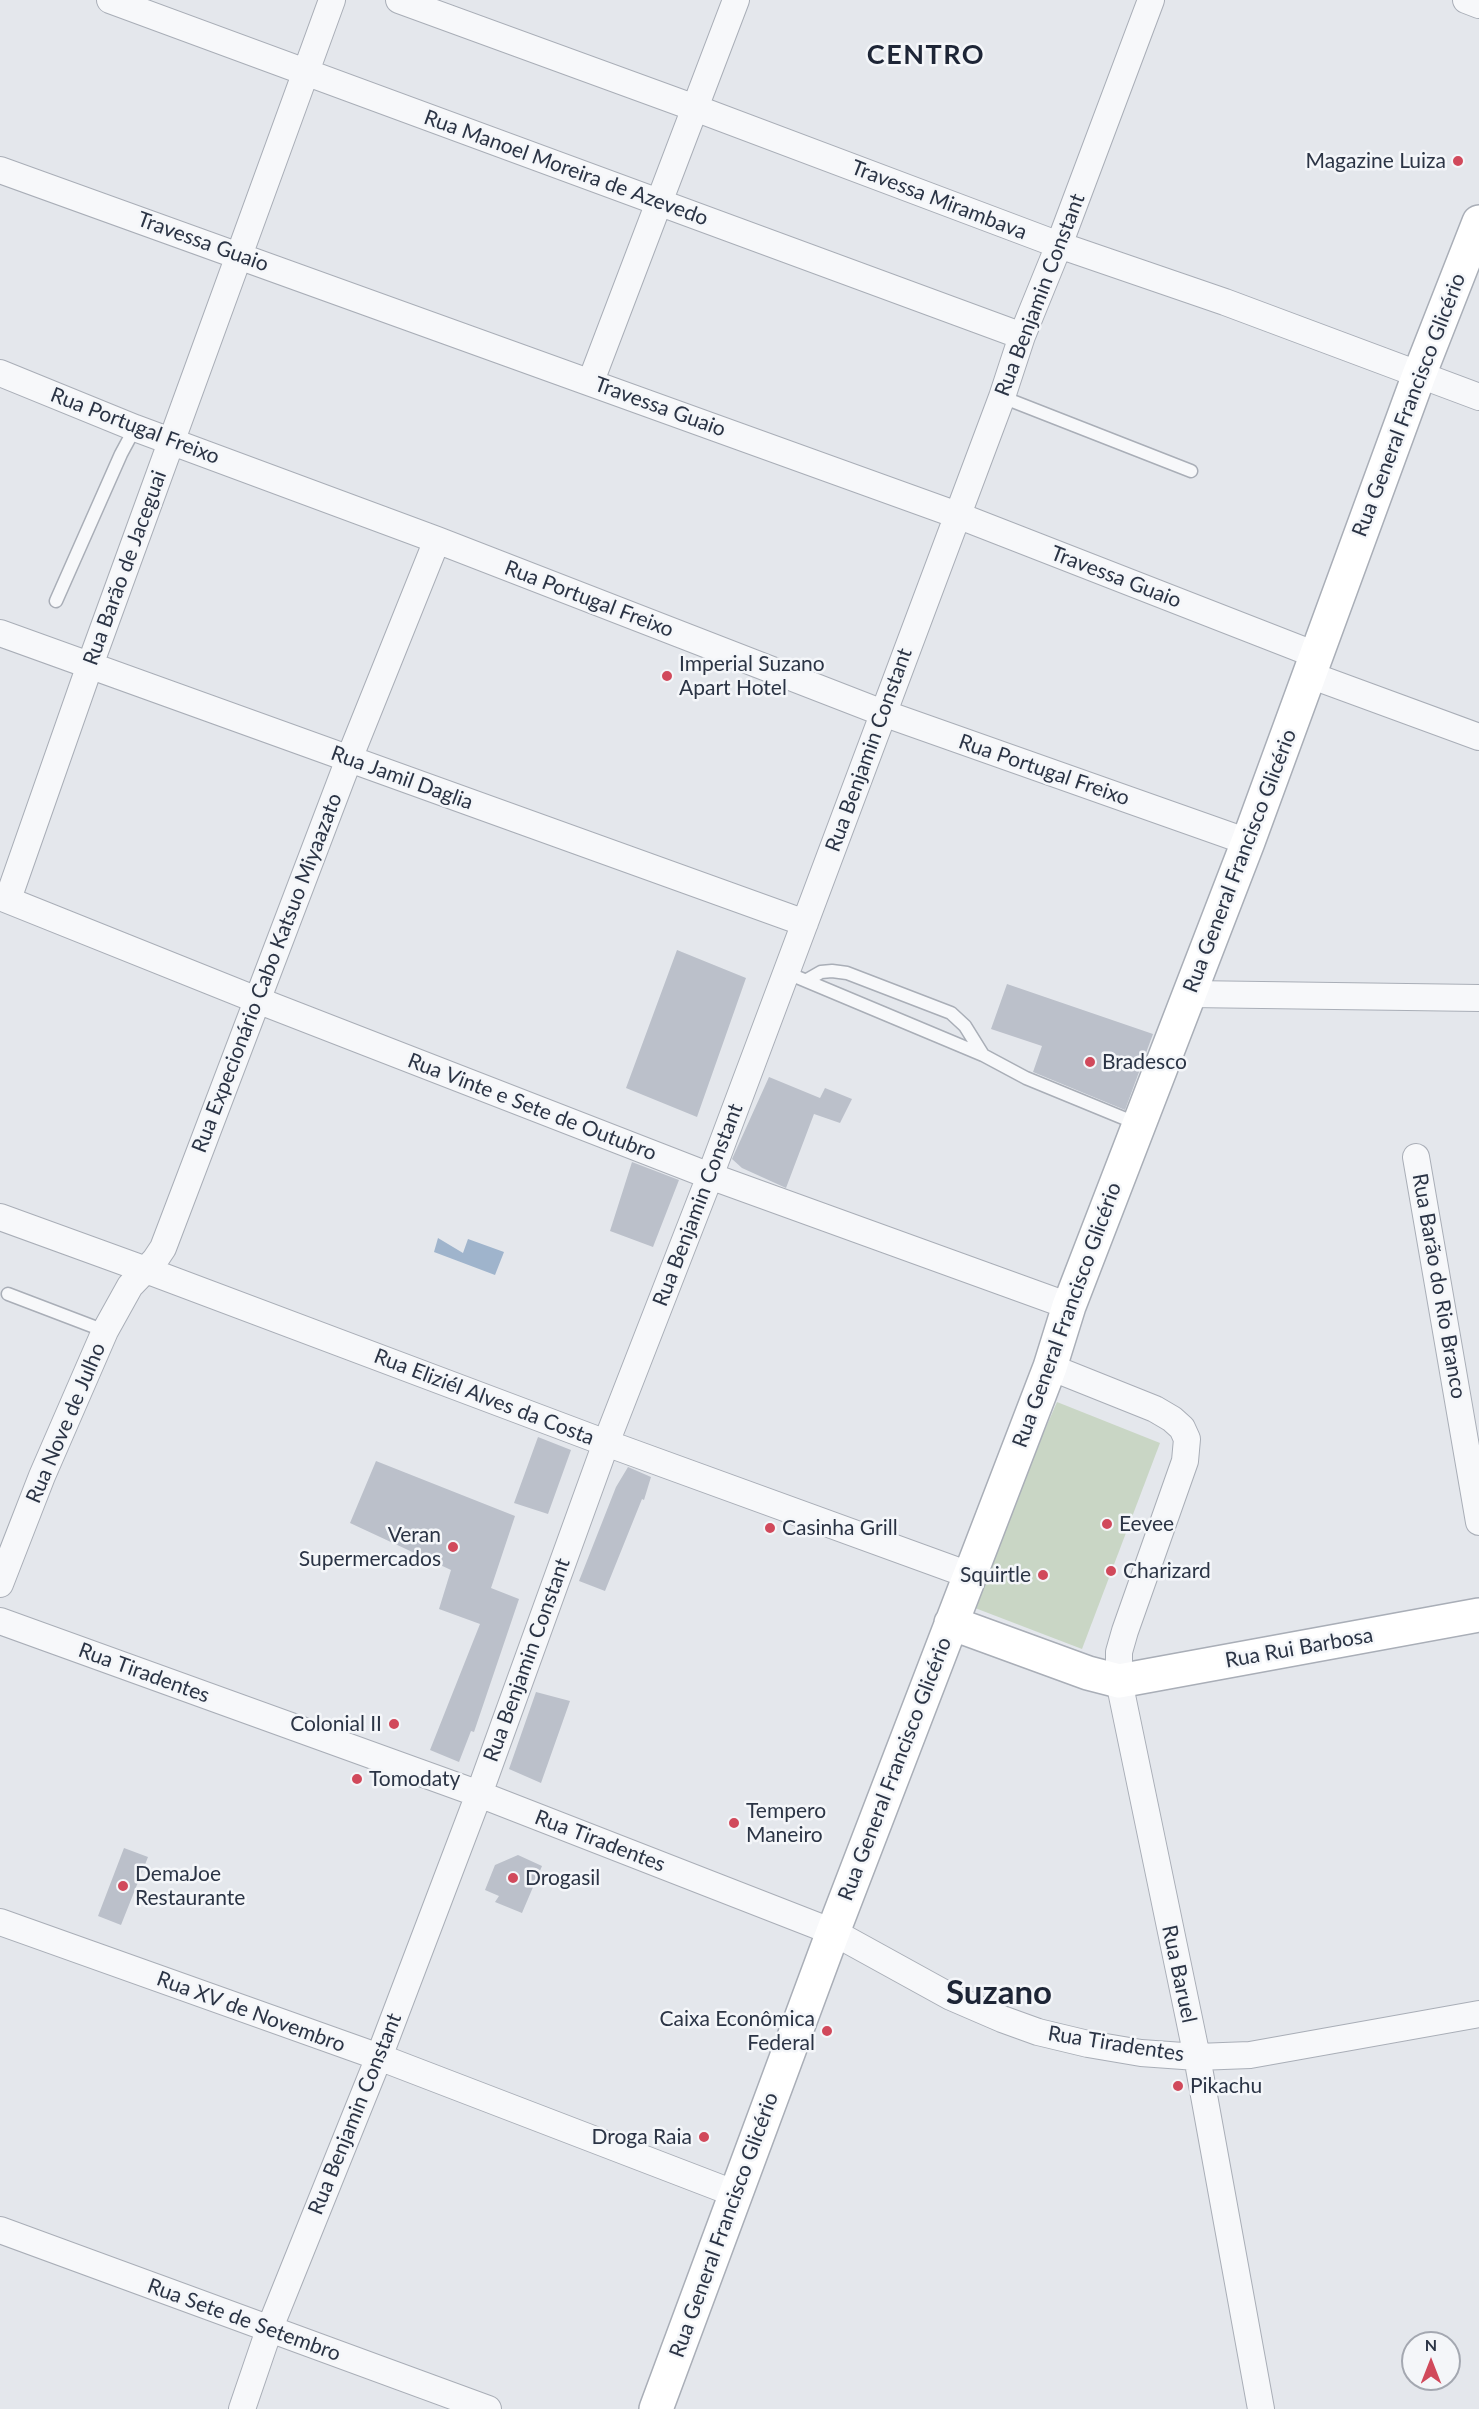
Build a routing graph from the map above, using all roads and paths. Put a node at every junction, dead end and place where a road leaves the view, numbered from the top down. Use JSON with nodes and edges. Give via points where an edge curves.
{"nodes":[{"id":1,"x":110,"y":0,"type":"edge"},
{"id":2,"x":332,"y":0,"type":"edge"},
{"id":3,"x":399,"y":0,"type":"edge"},
{"id":4,"x":736,"y":0,"type":"edge"},
{"id":5,"x":1151,"y":0,"type":"edge"},
{"id":6,"x":1466,"y":0,"type":"edge"},
{"id":7,"x":1479,"y":5,"type":"edge"},
{"id":8,"x":305,"y":72,"type":"junction"},
{"id":9,"x":695,"y":108,"type":"junction"},
{"id":10,"x":0,"y":170,"type":"edge"},
{"id":11,"x":660,"y":202,"type":"junction"},
{"id":12,"x":1479,"y":222,"type":"edge"},
{"id":13,"x":1059,"y":245,"type":"junction"},
{"id":14,"x":239,"y":255,"type":"junction"},
{"id":15,"x":1022,"y":336,"type":"junction"},
{"id":16,"x":0,"y":373,"type":"edge"},
{"id":17,"x":1419,"y":375,"type":"junction"},
{"id":18,"x":591,"y":381,"type":"junction"},
{"id":19,"x":1002,"y":397,"type":"junction"},
{"id":20,"x":1479,"y":397,"type":"edge"},
{"id":21,"x":135,"y":428,"type":"junction"},
{"id":22,"x":171,"y":442,"type":"junction"},
{"id":23,"x":1191,"y":471,"type":"dead end"},
{"id":24,"x":957,"y":515,"type":"junction"},
{"id":25,"x":437,"y":540,"type":"junction"},
{"id":26,"x":56,"y":601,"type":"dead end"},
{"id":27,"x":0,"y":633,"type":"edge"},
{"id":28,"x":90,"y":665,"type":"junction"},
{"id":29,"x":1313,"y":665,"type":"junction"},
{"id":30,"x":883,"y":713,"type":"junction"},
{"id":31,"x":1479,"y":737,"type":"edge"},
{"id":32,"x":349,"y":759,"type":"junction"},
{"id":33,"x":1248,"y":842,"type":"junction"},
{"id":34,"x":4,"y":898,"type":"edge"},
{"id":35,"x":805,"y":923,"type":"junction"},
{"id":36,"x":796,"y":976,"type":"junction"},
{"id":37,"x":1190,"y":994,"type":"junction"},
{"id":38,"x":1479,"y":998,"type":"edge"},
{"id":39,"x":257,"y":1000,"type":"junction"},
{"id":40,"x":982,"y":1055,"type":"junction"},
{"id":41,"x":1138,"y":1124,"type":"junction"},
{"id":42,"x":1416,"y":1157,"type":"dead end"},
{"id":43,"x":710,"y":1176,"type":"junction"},
{"id":44,"x":0,"y":1217,"type":"edge"},
{"id":45,"x":146,"y":1270,"type":"junction"},
{"id":46,"x":8,"y":1294,"type":"dead end"},
{"id":47,"x":1069,"y":1306,"type":"junction"},
{"id":48,"x":105,"y":1331,"type":"junction"},
{"id":49,"x":1050,"y":1367,"type":"junction"},
{"id":50,"x":606,"y":1443,"type":"junction"},
{"id":51,"x":1479,"y":1522,"type":"edge"},
{"id":52,"x":969,"y":1575,"type":"junction"},
{"id":53,"x":0,"y":1584,"type":"edge"},
{"id":54,"x":1479,"y":1615,"type":"edge"},
{"id":55,"x":0,"y":1621,"type":"edge"},
{"id":56,"x":951,"y":1623,"type":"junction"},
{"id":57,"x":1119,"y":1681,"type":"junction"},
{"id":58,"x":478,"y":1794,"type":"junction"},
{"id":59,"x":0,"y":1922,"type":"edge"},
{"id":60,"x":833,"y":1932,"type":"junction"},
{"id":61,"x":1479,"y":2014,"type":"edge"},
{"id":62,"x":379,"y":2057,"type":"junction"},
{"id":63,"x":1197,"y":2057,"type":"junction"},
{"id":64,"x":736,"y":2194,"type":"junction"},
{"id":65,"x":0,"y":2230,"type":"edge"},
{"id":66,"x":269,"y":2330,"type":"junction"},
{"id":67,"x":242,"y":2409,"type":"edge"},
{"id":68,"x":488,"y":2409,"type":"edge"},
{"id":69,"x":656,"y":2409,"type":"edge"},
{"id":70,"x":1261,"y":2409,"type":"edge"}],
"edges":[{"from":1,"to":8,"type":"street","name":"Rua Manoel Moreira de Azevedo"},
{"from":2,"to":8,"type":"street","name":"Rua Barão de Jaceguai"},
{"from":3,"to":9,"type":"street","name":"Travessa Mirambava"},
{"from":4,"to":9,"type":"street"},
{"from":5,"to":13,"type":"street","name":"Rua Benjamin Constant"},
{"from":6,"to":7,"type":"street"},
{"from":8,"to":11,"type":"street","name":"Rua Manoel Moreira de Azevedo"},
{"from":8,"to":14,"type":"street","name":"Rua Barão de Jaceguai"},
{"from":9,"to":11,"type":"street"},
{"from":9,"to":13,"type":"street","name":"Travessa Mirambava"},
{"from":10,"to":14,"type":"street","name":"Travessa Guaio"},
{"from":11,"to":15,"type":"street","name":"Rua Manoel Moreira de Azevedo"},
{"from":11,"to":18,"type":"street"},
{"from":12,"to":17,"type":"main road","name":"Rua General Francisco Glicério"},
{"from":13,"to":15,"type":"street","name":"Rua Benjamin Constant"},
{"from":13,"to":17,"type":"street","name":"Travessa Mirambava"},
{"from":14,"to":18,"type":"street","name":"Travessa Guaio"},
{"from":14,"to":22,"type":"street","name":"Rua Barão de Jaceguai"},
{"from":15,"to":19,"type":"street","name":"Rua Benjamin Constant"},
{"from":16,"to":21,"type":"street","name":"Rua Portugal Freixo"},
{"from":17,"to":20,"type":"street","name":"Travessa Mirambava"},
{"from":17,"to":29,"type":"main road","name":"Rua General Francisco Glicério"},
{"from":18,"to":24,"type":"street","name":"Travessa Guaio"},
{"from":19,"to":23,"type":"lane"},
{"from":19,"to":24,"type":"street","name":"Rua Benjamin Constant"},
{"from":21,"to":22,"type":"street","name":"Rua Portugal Freixo"},
{"from":21,"to":26,"type":"lane"},
{"from":22,"to":25,"type":"street","name":"Rua Portugal Freixo"},
{"from":22,"to":28,"type":"street","name":"Rua Barão de Jaceguai"},
{"from":24,"to":29,"type":"street","name":"Travessa Guaio"},
{"from":24,"to":30,"type":"street","name":"Rua Benjamin Constant"},
{"from":25,"to":30,"type":"street","name":"Rua Portugal Freixo"},
{"from":25,"to":32,"type":"street","name":"Rua Expecionário Cabo Katsuo Miyaazato"},
{"from":27,"to":28,"type":"street","name":"Rua Jamil Daglia"},
{"from":28,"to":32,"type":"street","name":"Rua Jamil Daglia"},
{"from":28,"to":34,"type":"street","name":"Rua Barão de Jaceguai"},
{"from":29,"to":31,"type":"street","name":"Travessa Guaio"},
{"from":29,"to":33,"type":"main road","name":"Rua General Francisco Glicério"},
{"from":30,"to":33,"type":"street","name":"Rua Portugal Freixo"},
{"from":30,"to":35,"type":"street","name":"Rua Benjamin Constant"},
{"from":32,"to":35,"type":"street","name":"Rua Jamil Daglia"},
{"from":32,"to":39,"type":"street","name":"Rua Expecionário Cabo Katsuo Miyaazato"},
{"from":33,"to":37,"type":"main road","name":"Rua General Francisco Glicério"},
{"from":34,"to":39,"type":"street","name":"Rua Vinte e Sete de Outubro"},
{"from":35,"to":36,"type":"street","name":"Rua Benjamin Constant"},
{"from":36,"to":40,"type":"lane"},
{"from":36,"to":40,"type":"lane","via":[[832,970],[847,973],[951,1013],[965,1026]]},
{"from":36,"to":43,"type":"street","name":"Rua Benjamin Constant"},
{"from":37,"to":38,"type":"street"},
{"from":37,"to":41,"type":"main road","name":"Rua General Francisco Glicério"},
{"from":39,"to":43,"type":"street","name":"Rua Vinte e Sete de Outubro"},
{"from":39,"to":45,"type":"street","name":"Rua Expecionário Cabo Katsuo Miyaazato","via":[[163,1248]]},
{"from":40,"to":41,"type":"lane","via":[[1026,1078]]},
{"from":41,"to":47,"type":"main road","name":"Rua General Francisco Glicério"},
{"from":42,"to":51,"type":"street","name":"Rua Barão do Rio Branco"},
{"from":43,"to":47,"type":"street","name":"Rua Vinte e Sete de Outubro"},
{"from":43,"to":50,"type":"street","name":"Rua Benjamin Constant"},
{"from":44,"to":45,"type":"street","name":"Rua Eliziél Alves da Costa"},
{"from":45,"to":48,"type":"street","name":"Rua Nove de Julho","via":[[130,1286]]},
{"from":45,"to":50,"type":"street","name":"Rua Eliziél Alves da Costa"},
{"from":46,"to":48,"type":"lane"},
{"from":47,"to":49,"type":"main road","name":"Rua General Francisco Glicério"},
{"from":48,"to":53,"type":"street","name":"Rua Nove de Julho"},
{"from":49,"to":52,"type":"main road","name":"Rua General Francisco Glicério"},
{"from":49,"to":57,"type":"street","name":"Rua Baruel","via":[[1155,1409],[1173,1419],[1187,1439],[1185,1461],[1119,1652]]},
{"from":50,"to":52,"type":"street","name":"Rua Eliziél Alves da Costa"},
{"from":50,"to":58,"type":"street","name":"Rua Benjamin Constant"},
{"from":52,"to":56,"type":"main road","name":"Rua General Francisco Glicério"},
{"from":54,"to":57,"type":"main road","name":"Rua Rui Barbosa"},
{"from":55,"to":58,"type":"street","name":"Rua Tiradentes"},
{"from":56,"to":57,"type":"main road"},
{"from":56,"to":60,"type":"main road","name":"Rua General Francisco Glicério"},
{"from":57,"to":63,"type":"street","name":"Rua Baruel"},
{"from":58,"to":60,"type":"street","name":"Rua Tiradentes"},
{"from":58,"to":62,"type":"street","name":"Rua Benjamin Constant"},
{"from":59,"to":62,"type":"street","name":"Rua XV de Novembro"},
{"from":60,"to":63,"type":"street","name":"Rua Tiradentes","via":[[951,1997],[1038,2032],[1141,2053]]},
{"from":60,"to":64,"type":"main road","name":"Rua General Francisco Glicério"},
{"from":61,"to":63,"type":"street","name":"Rua Tiradentes","via":[[1251,2055]]},
{"from":62,"to":64,"type":"street","name":"Rua XV de Novembro"},
{"from":62,"to":66,"type":"street","name":"Rua Benjamin Constant"},
{"from":63,"to":70,"type":"street","name":"Rua Baruel"},
{"from":64,"to":69,"type":"main road","name":"Rua General Francisco Glicério"},
{"from":65,"to":66,"type":"street","name":"Rua Sete de Setembro"},
{"from":66,"to":67,"type":"street","name":"Rua Benjamin Constant"},
{"from":66,"to":68,"type":"street","name":"Rua Sete de Setembro"}]}
